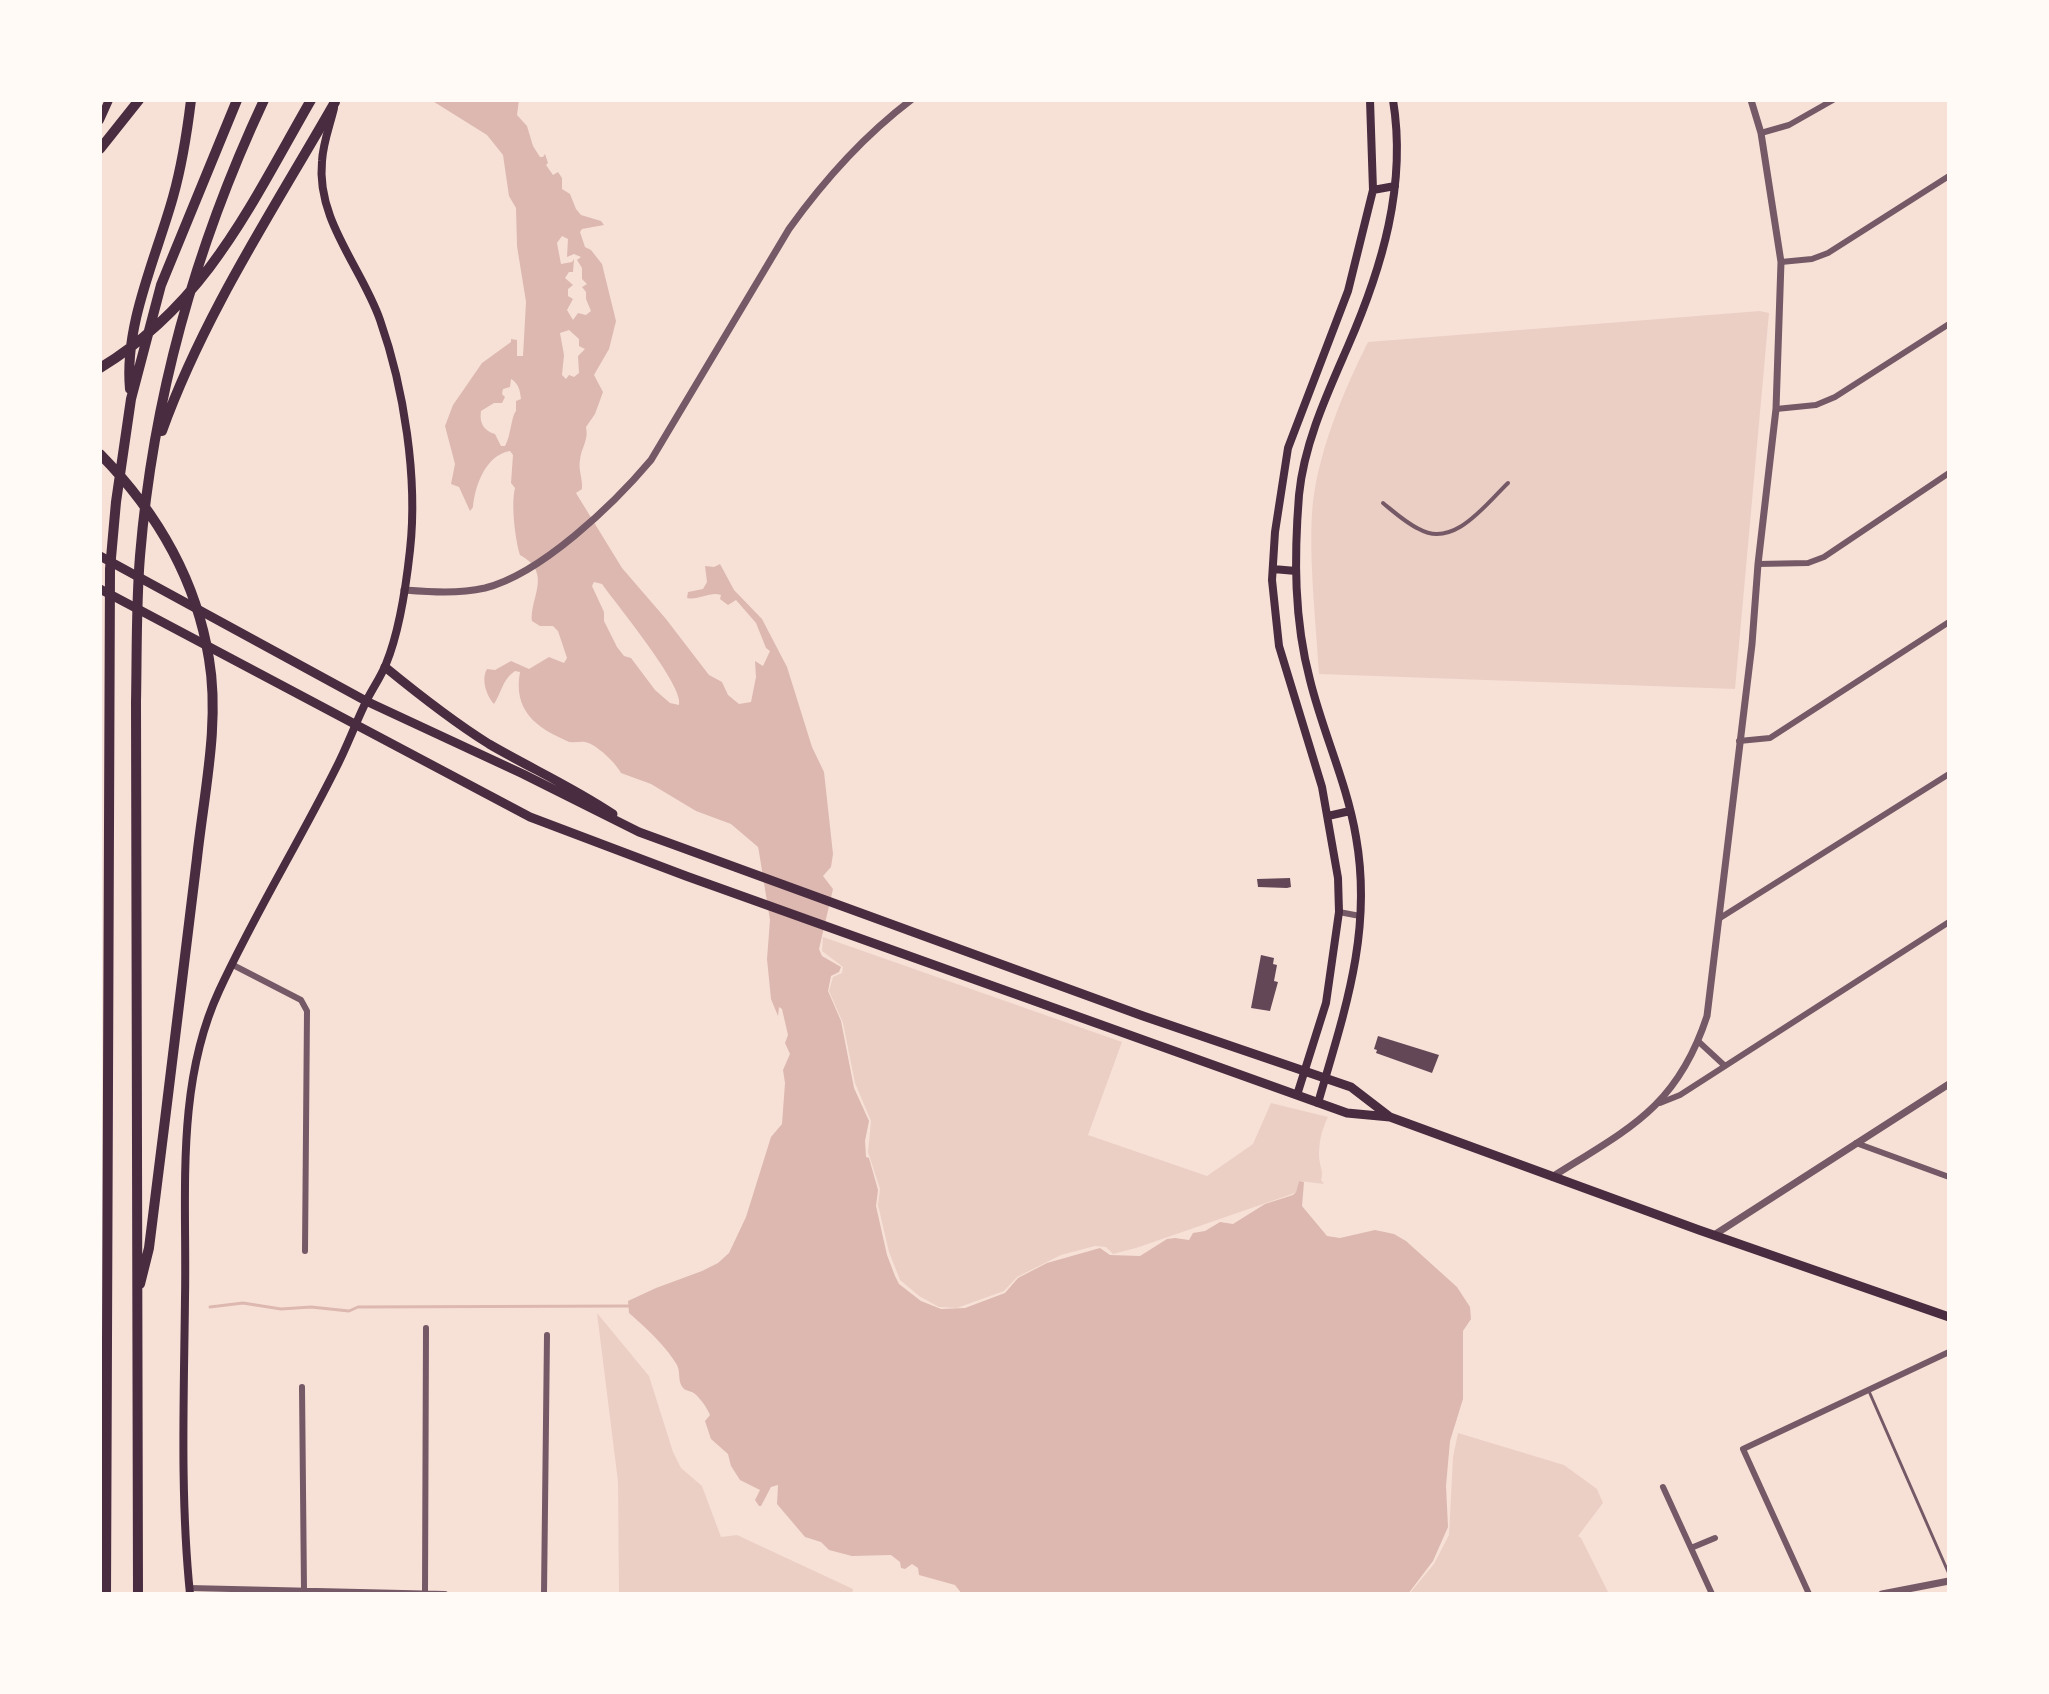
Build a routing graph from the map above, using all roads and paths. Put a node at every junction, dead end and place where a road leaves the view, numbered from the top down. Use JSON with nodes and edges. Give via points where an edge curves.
{"nodes":[{"id":1,"x":109,"y":100,"type":"edge"},
{"id":2,"x":139,"y":100,"type":"edge"},
{"id":3,"x":191,"y":100,"type":"edge"},
{"id":4,"x":237,"y":100,"type":"edge"},
{"id":5,"x":264,"y":100,"type":"edge"},
{"id":6,"x":311,"y":100,"type":"edge"},
{"id":7,"x":911,"y":100,"type":"edge"},
{"id":8,"x":1370,"y":100,"type":"edge"},
{"id":9,"x":1393,"y":100,"type":"edge"},
{"id":10,"x":1751,"y":100,"type":"edge"},
{"id":11,"x":1833,"y":100,"type":"edge"},
{"id":12,"x":336,"y":101,"type":"edge"},
{"id":13,"x":100,"y":120,"type":"edge"},
{"id":14,"x":1761,"y":133,"type":"junction"},
{"id":15,"x":100,"y":149,"type":"edge"},
{"id":16,"x":1949,"y":176,"type":"edge"},
{"id":17,"x":1395,"y":186,"type":"junction"},
{"id":18,"x":1373,"y":190,"type":"junction"},
{"id":19,"x":1781,"y":262,"type":"junction"},
{"id":20,"x":1949,"y":324,"type":"edge"},
{"id":21,"x":100,"y":368,"type":"edge"},
{"id":22,"x":131,"y":399,"type":"junction"},
{"id":23,"x":1776,"y":409,"type":"junction"},
{"id":24,"x":1299,"y":416,"type":"junction"},
{"id":25,"x":1317,"y":423,"type":"junction"},
{"id":26,"x":100,"y":454,"type":"edge"},
{"id":27,"x":152,"y":459,"type":"junction"},
{"id":28,"x":1948,"y":475,"type":"edge"},
{"id":29,"x":1508,"y":483,"type":"dead end"},
{"id":30,"x":1383,"y":503,"type":"dead end"},
{"id":31,"x":100,"y":556,"type":"edge"},
{"id":32,"x":1758,"y":564,"type":"junction"},
{"id":33,"x":1273,"y":569,"type":"junction"},
{"id":34,"x":1296,"y":571,"type":"junction"},
{"id":35,"x":100,"y":589,"type":"edge"},
{"id":36,"x":404,"y":590,"type":"junction"},
{"id":37,"x":1949,"y":622,"type":"edge"},
{"id":38,"x":385,"y":667,"type":"junction"},
{"id":39,"x":1310,"y":682,"type":"junction"},
{"id":40,"x":1290,"y":689,"type":"junction"},
{"id":41,"x":366,"y":701,"type":"junction"},
{"id":42,"x":356,"y":724,"type":"junction"},
{"id":43,"x":1739,"y":741,"type":"junction"},
{"id":44,"x":1949,"y":774,"type":"edge"},
{"id":45,"x":1350,"y":811,"type":"junction"},
{"id":46,"x":1328,"y":816,"type":"junction"},
{"id":47,"x":639,"y":832,"type":"junction"},
{"id":48,"x":1339,"y":912,"type":"junction"},
{"id":49,"x":1360,"y":916,"type":"junction"},
{"id":50,"x":1720,"y":918,"type":"junction"},
{"id":51,"x":1949,"y":922,"type":"edge"},
{"id":52,"x":233,"y":965,"type":"junction"},
{"id":53,"x":1699,"y":1042,"type":"junction"},
{"id":54,"x":1725,"y":1066,"type":"junction"},
{"id":55,"x":1306,"y":1072,"type":"junction"},
{"id":56,"x":1325,"y":1078,"type":"junction"},
{"id":57,"x":1949,"y":1084,"type":"edge"},
{"id":58,"x":1297,"y":1095,"type":"junction"},
{"id":59,"x":1318,"y":1103,"type":"junction"},
{"id":60,"x":1660,"y":1103,"type":"junction"},
{"id":61,"x":1390,"y":1117,"type":"junction"},
{"id":62,"x":1856,"y":1143,"type":"junction"},
{"id":63,"x":1551,"y":1177,"type":"junction"},
{"id":64,"x":1949,"y":1177,"type":"edge"},
{"id":65,"x":1714,"y":1235,"type":"junction"},
{"id":66,"x":305,"y":1251,"type":"dead end"},
{"id":67,"x":138,"y":1293,"type":"junction"},
{"id":68,"x":1949,"y":1317,"type":"edge"},
{"id":69,"x":426,"y":1328,"type":"dead end"},
{"id":70,"x":100,"y":1333,"type":"edge"},
{"id":71,"x":547,"y":1335,"type":"dead end"},
{"id":72,"x":1949,"y":1352,"type":"edge"},
{"id":73,"x":106,"y":1360,"type":"junction"},
{"id":74,"x":302,"y":1387,"type":"dead end"},
{"id":75,"x":1868,"y":1389,"type":"junction"},
{"id":76,"x":1663,"y":1487,"type":"dead end"},
{"id":77,"x":1715,"y":1538,"type":"dead end"},
{"id":78,"x":1691,"y":1548,"type":"junction"},
{"id":79,"x":1949,"y":1574,"type":"edge"},
{"id":80,"x":1949,"y":1581,"type":"edge"},
{"id":81,"x":304,"y":1590,"type":"junction"},
{"id":82,"x":189,"y":1591,"type":"edge"},
{"id":83,"x":351,"y":1593,"type":"edge"},
{"id":84,"x":425,"y":1593,"type":"edge"},
{"id":85,"x":106,"y":1594,"type":"edge"},
{"id":86,"x":138,"y":1594,"type":"edge"},
{"id":87,"x":445,"y":1594,"type":"edge"},
{"id":88,"x":544,"y":1594,"type":"edge"},
{"id":89,"x":1712,"y":1594,"type":"edge"},
{"id":90,"x":1809,"y":1594,"type":"edge"},
{"id":91,"x":1882,"y":1594,"type":"edge"}],
"edges":[{"from":1,"to":13,"type":"main road"},
{"from":2,"to":15,"type":"highway"},
{"from":3,"to":22,"type":"highway","via":[[181,165],[138,317],[128,367]]},
{"from":4,"to":22,"type":"highway","via":[[161,285]]},
{"from":5,"to":27,"type":"highway","via":[[226,188],[189,296]]},
{"from":6,"to":21,"type":"highway","via":[[202,280],[146,336]]},
{"from":7,"to":36,"type":"street","via":[[808,203],[651,460],[609,506],[516,575],[464,591]]},
{"from":8,"to":18,"type":"main road"},
{"from":9,"to":17,"type":"main road"},
{"from":10,"to":14,"type":"street"},
{"from":11,"to":14,"type":"street","via":[[1789,125]]},
{"from":12,"to":27,"type":"highway","via":[[206,327]]},
{"from":12,"to":36,"type":"main road","via":[[321,163],[338,238],[379,316],[390,353],[406,437],[411,512]]},
{"from":14,"to":19,"type":"street"},
{"from":16,"to":19,"type":"street","via":[[1828,253]]},
{"from":17,"to":18,"type":"main road"},
{"from":17,"to":25,"type":"main road","via":[[1380,264]]},
{"from":18,"to":24,"type":"main road","via":[[1348,291]]},
{"from":19,"to":23,"type":"street"},
{"from":20,"to":23,"type":"street","via":[[1835,397],[1816,405]]},
{"from":22,"to":73,"type":"highway","via":[[110,569]]},
{"from":23,"to":32,"type":"street"},
{"from":24,"to":25,"type":"main road"},
{"from":24,"to":33,"type":"main road","via":[[1288,448]]},
{"from":25,"to":34,"type":"main road","via":[[1300,490]]},
{"from":26,"to":67,"type":"highway","via":[[138,496],[175,552],[192,591],[211,675],[212,719],[194,884],[149,1248]]},
{"from":27,"to":67,"type":"highway","via":[[140,556],[136,673]]},
{"from":28,"to":32,"type":"street","via":[[1824,557],[1808,563]]},
{"from":29,"to":30,"type":"street","via":[[1464,525],[1445,533],[1420,530]]},
{"from":31,"to":41,"type":"main road"},
{"from":32,"to":43,"type":"street"},
{"from":33,"to":34,"type":"main road"},
{"from":33,"to":40,"type":"main road","via":[[1279,646]]},
{"from":34,"to":39,"type":"main road"},
{"from":35,"to":42,"type":"main road"},
{"from":36,"to":38,"type":"main road"},
{"from":37,"to":43,"type":"street","via":[[1770,738]]},
{"from":38,"to":41,"type":"main road"},
{"from":38,"to":47,"type":"main road","via":[[490,744],[584,794]]},
{"from":39,"to":40,"type":"main road"},
{"from":39,"to":45,"type":"main road"},
{"from":40,"to":46,"type":"main road"},
{"from":41,"to":42,"type":"main road"},
{"from":41,"to":47,"type":"main road"},
{"from":42,"to":52,"type":"main road"},
{"from":42,"to":58,"type":"main road","via":[[530,817]]},
{"from":43,"to":50,"type":"street"},
{"from":44,"to":50,"type":"street"},
{"from":45,"to":46,"type":"main road"},
{"from":45,"to":49,"type":"main road","via":[[1357,838]]},
{"from":46,"to":48,"type":"main road"},
{"from":47,"to":55,"type":"main road"},
{"from":48,"to":49,"type":"street"},
{"from":48,"to":55,"type":"main road","via":[[1326,1003]]},
{"from":49,"to":56,"type":"main road","via":[[1346,1014]]},
{"from":50,"to":53,"type":"street"},
{"from":51,"to":54,"type":"street"},
{"from":52,"to":66,"type":"street","via":[[301,1000],[307,1011]]},
{"from":52,"to":82,"type":"main road","via":[[198,1052],[184,1171]]},
{"from":53,"to":54,"type":"street"},
{"from":53,"to":60,"type":"street"},
{"from":54,"to":60,"type":"street"},
{"from":55,"to":56,"type":"main road"},
{"from":55,"to":58,"type":"main road"},
{"from":56,"to":59,"type":"main road"},
{"from":56,"to":61,"type":"main road","via":[[1351,1087]]},
{"from":57,"to":62,"type":"street"},
{"from":58,"to":59,"type":"main road"},
{"from":59,"to":61,"type":"main road","via":[[1347,1113]]},
{"from":60,"to":63,"type":"street"},
{"from":61,"to":63,"type":"main road"},
{"from":62,"to":64,"type":"street"},
{"from":62,"to":65,"type":"street"},
{"from":63,"to":65,"type":"main road"},
{"from":65,"to":68,"type":"main road"},
{"from":67,"to":86,"type":"highway"},
{"from":69,"to":84,"type":"street"},
{"from":70,"to":73,"type":"highway"},
{"from":71,"to":88,"type":"street"},
{"from":72,"to":75,"type":"street"},
{"from":73,"to":85,"type":"highway"},
{"from":74,"to":81,"type":"street"},
{"from":75,"to":79,"type":"lane"},
{"from":75,"to":90,"type":"street","via":[[1743,1449]]},
{"from":76,"to":78,"type":"street"},
{"from":77,"to":78,"type":"street"},
{"from":78,"to":89,"type":"street"},
{"from":80,"to":91,"type":"street"},
{"from":81,"to":82,"type":"street"},
{"from":81,"to":83,"type":"street"},
{"from":83,"to":84,"type":"street"},
{"from":84,"to":87,"type":"street"}]}
